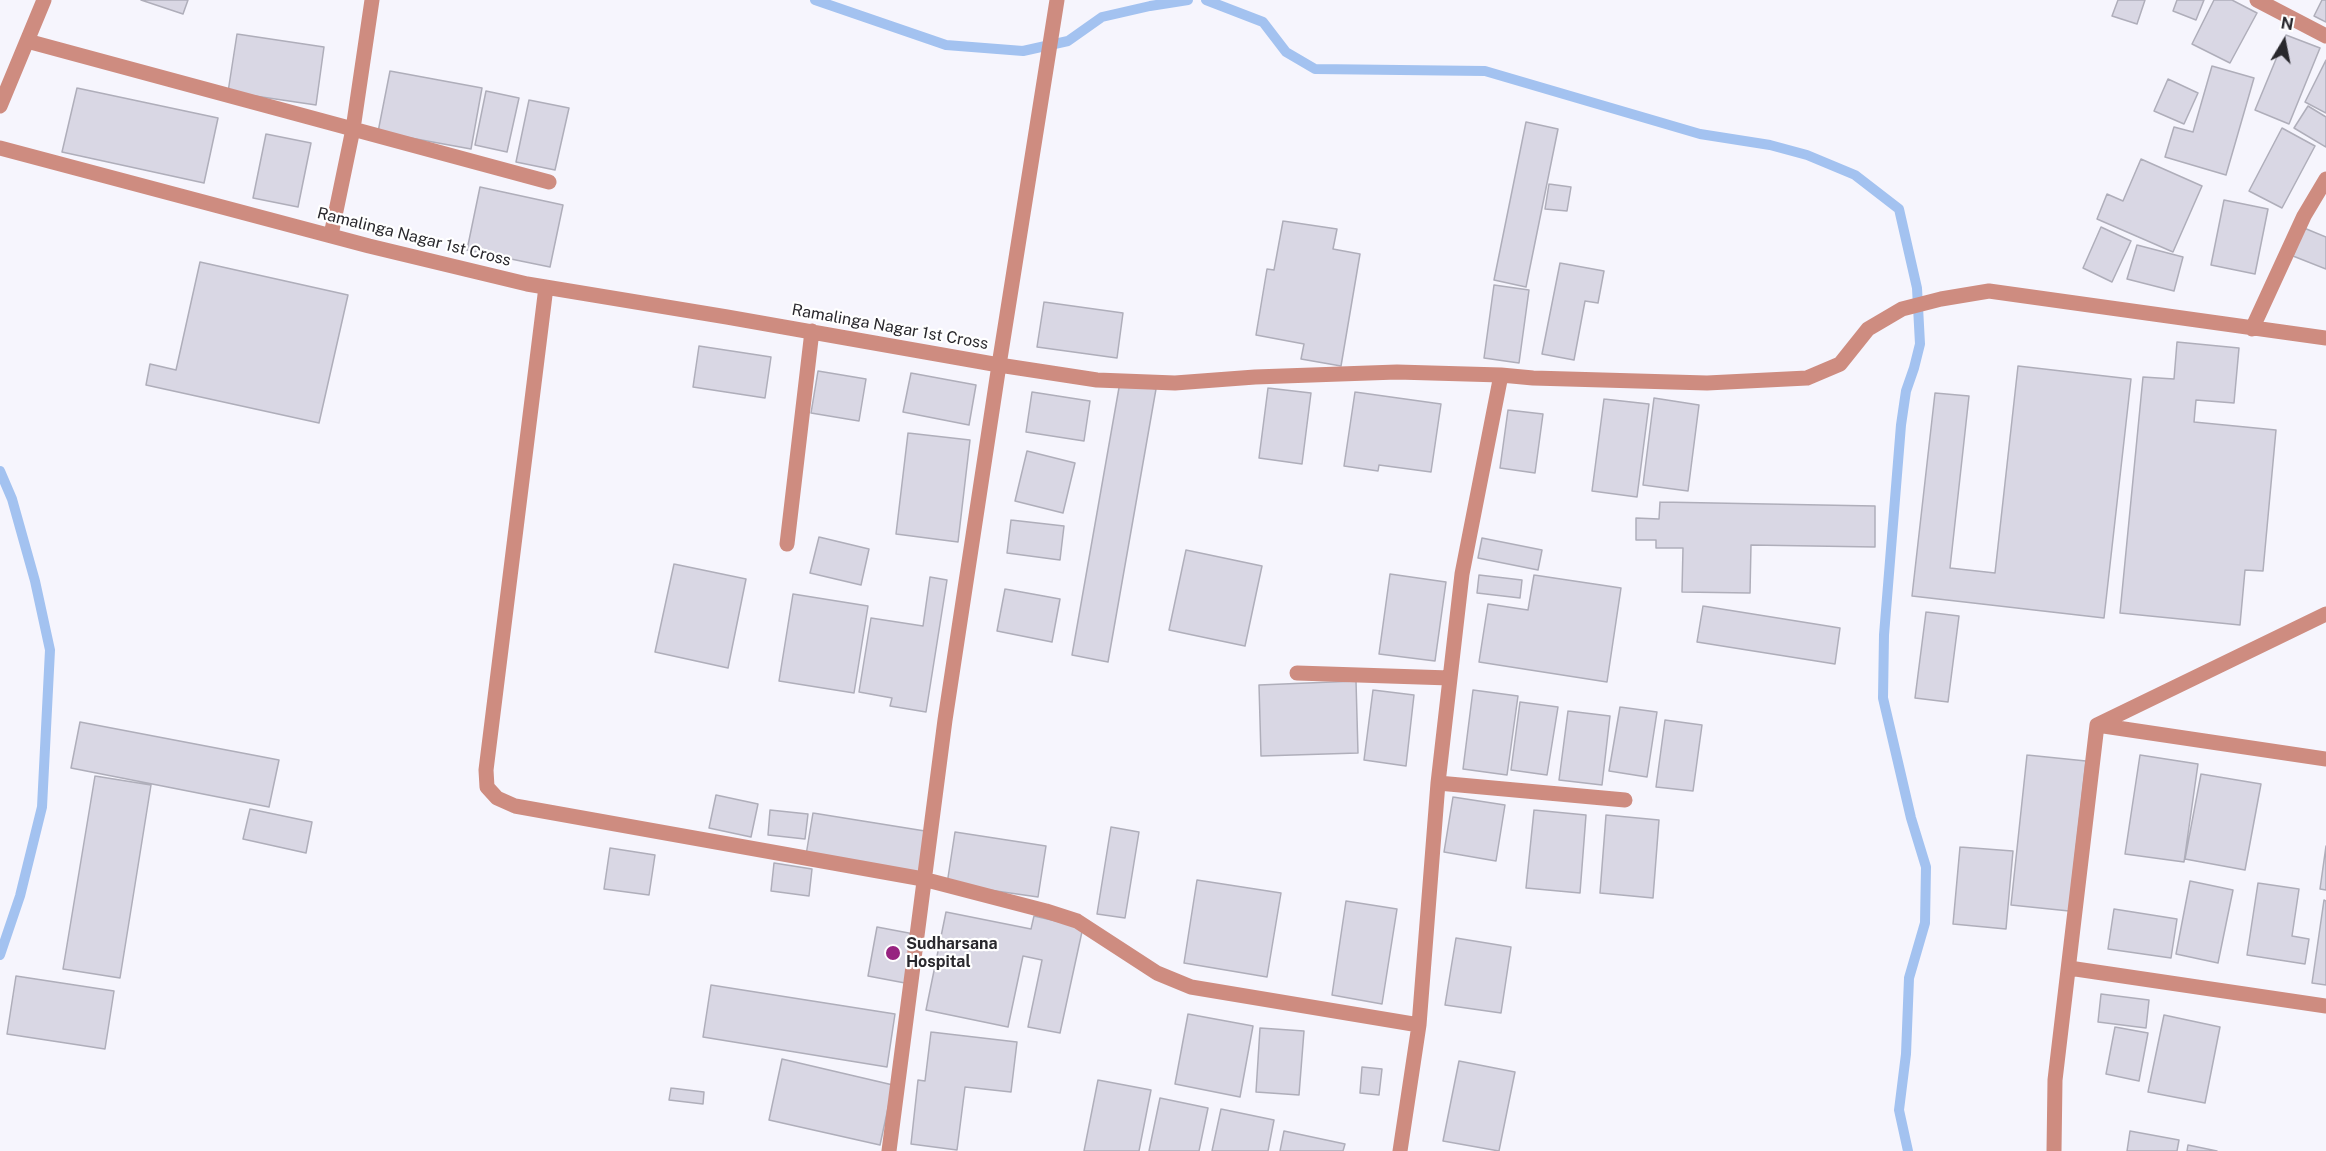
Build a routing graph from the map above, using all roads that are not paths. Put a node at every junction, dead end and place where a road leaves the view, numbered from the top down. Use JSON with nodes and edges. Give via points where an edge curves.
{"nodes":[{"id":1,"x":44,"y":0,"type":"edge"},
{"id":2,"x":372,"y":0,"type":"edge"},
{"id":3,"x":2257,"y":0,"type":"edge"},
{"id":4,"x":1056,"y":6,"type":"edge"},
{"id":5,"x":2326,"y":36,"type":"edge"},
{"id":6,"x":27,"y":41,"type":"junction"},
{"id":7,"x":0,"y":106,"type":"edge"},
{"id":8,"x":353,"y":129,"type":"junction"},
{"id":9,"x":0,"y":148,"type":"edge"},
{"id":10,"x":2326,"y":179,"type":"edge"},
{"id":11,"x":549,"y":182,"type":"dead end"},
{"id":12,"x":330,"y":235,"type":"junction"},
{"id":13,"x":546,"y":287,"type":"junction"},
{"id":14,"x":2252,"y":328,"type":"junction"},
{"id":15,"x":812,"y":332,"type":"junction"},
{"id":16,"x":2326,"y":338,"type":"edge"},
{"id":17,"x":999,"y":364,"type":"junction"},
{"id":18,"x":1501,"y":375,"type":"junction"},
{"id":19,"x":787,"y":544,"type":"dead end"},
{"id":20,"x":2326,"y":614,"type":"edge"},
{"id":21,"x":1297,"y":673,"type":"dead end"},
{"id":22,"x":1450,"y":678,"type":"junction"},
{"id":23,"x":2097,"y":725,"type":"junction"},
{"id":24,"x":2326,"y":759,"type":"edge"},
{"id":25,"x":1438,"y":783,"type":"junction"},
{"id":26,"x":1625,"y":800,"type":"dead end"},
{"id":27,"x":923,"y":879,"type":"junction"},
{"id":28,"x":2069,"y":968,"type":"junction"},
{"id":29,"x":2326,"y":1006,"type":"edge"},
{"id":30,"x":1419,"y":1025,"type":"junction"},
{"id":31,"x":889,"y":1151,"type":"edge"},
{"id":32,"x":1400,"y":1151,"type":"edge"},
{"id":33,"x":2054,"y":1151,"type":"edge"}],
"edges":[{"from":1,"to":6,"type":"street"},
{"from":2,"to":8,"type":"street"},
{"from":3,"to":5,"type":"street"},
{"from":4,"to":17,"type":"street"},
{"from":6,"to":7,"type":"street"},
{"from":6,"to":8,"type":"street"},
{"from":8,"to":11,"type":"street"},
{"from":8,"to":12,"type":"street"},
{"from":9,"to":12,"type":"street","name":"Ramalinga Nagar 1st Cross"},
{"from":10,"to":14,"type":"street","via":[[2304,216]]},
{"from":12,"to":13,"type":"street","name":"Ramalinga Nagar 1st Cross"},
{"from":13,"to":15,"type":"street","name":"Ramalinga Nagar 1st Cross"},
{"from":13,"to":27,"type":"street","via":[[487,787],[497,798],[515,806]]},
{"from":14,"to":16,"type":"street"},
{"from":14,"to":18,"type":"street","via":[[1989,291],[1902,309],[1868,329],[1840,364],[1807,378],[1707,383]]},
{"from":15,"to":17,"type":"street","name":"Ramalinga Nagar 1st Cross"},
{"from":15,"to":19,"type":"street"},
{"from":17,"to":18,"type":"street","via":[[1097,380],[1175,383],[1397,372]]},
{"from":17,"to":27,"type":"street","name":"Ramalinga Nagar 1st Cross"},
{"from":18,"to":22,"type":"street","via":[[1462,574]]},
{"from":20,"to":23,"type":"street"},
{"from":21,"to":22,"type":"street"},
{"from":22,"to":25,"type":"street"},
{"from":23,"to":24,"type":"street"},
{"from":23,"to":28,"type":"street"},
{"from":25,"to":26,"type":"street"},
{"from":25,"to":30,"type":"street"},
{"from":27,"to":30,"type":"street","via":[[1077,921],[1157,973],[1191,987]]},
{"from":27,"to":31,"type":"street","name":"Ramalinga Nagar 1st Cross"},
{"from":28,"to":29,"type":"street"},
{"from":28,"to":33,"type":"street","via":[[2055,1080]]},
{"from":30,"to":32,"type":"street"}]}
